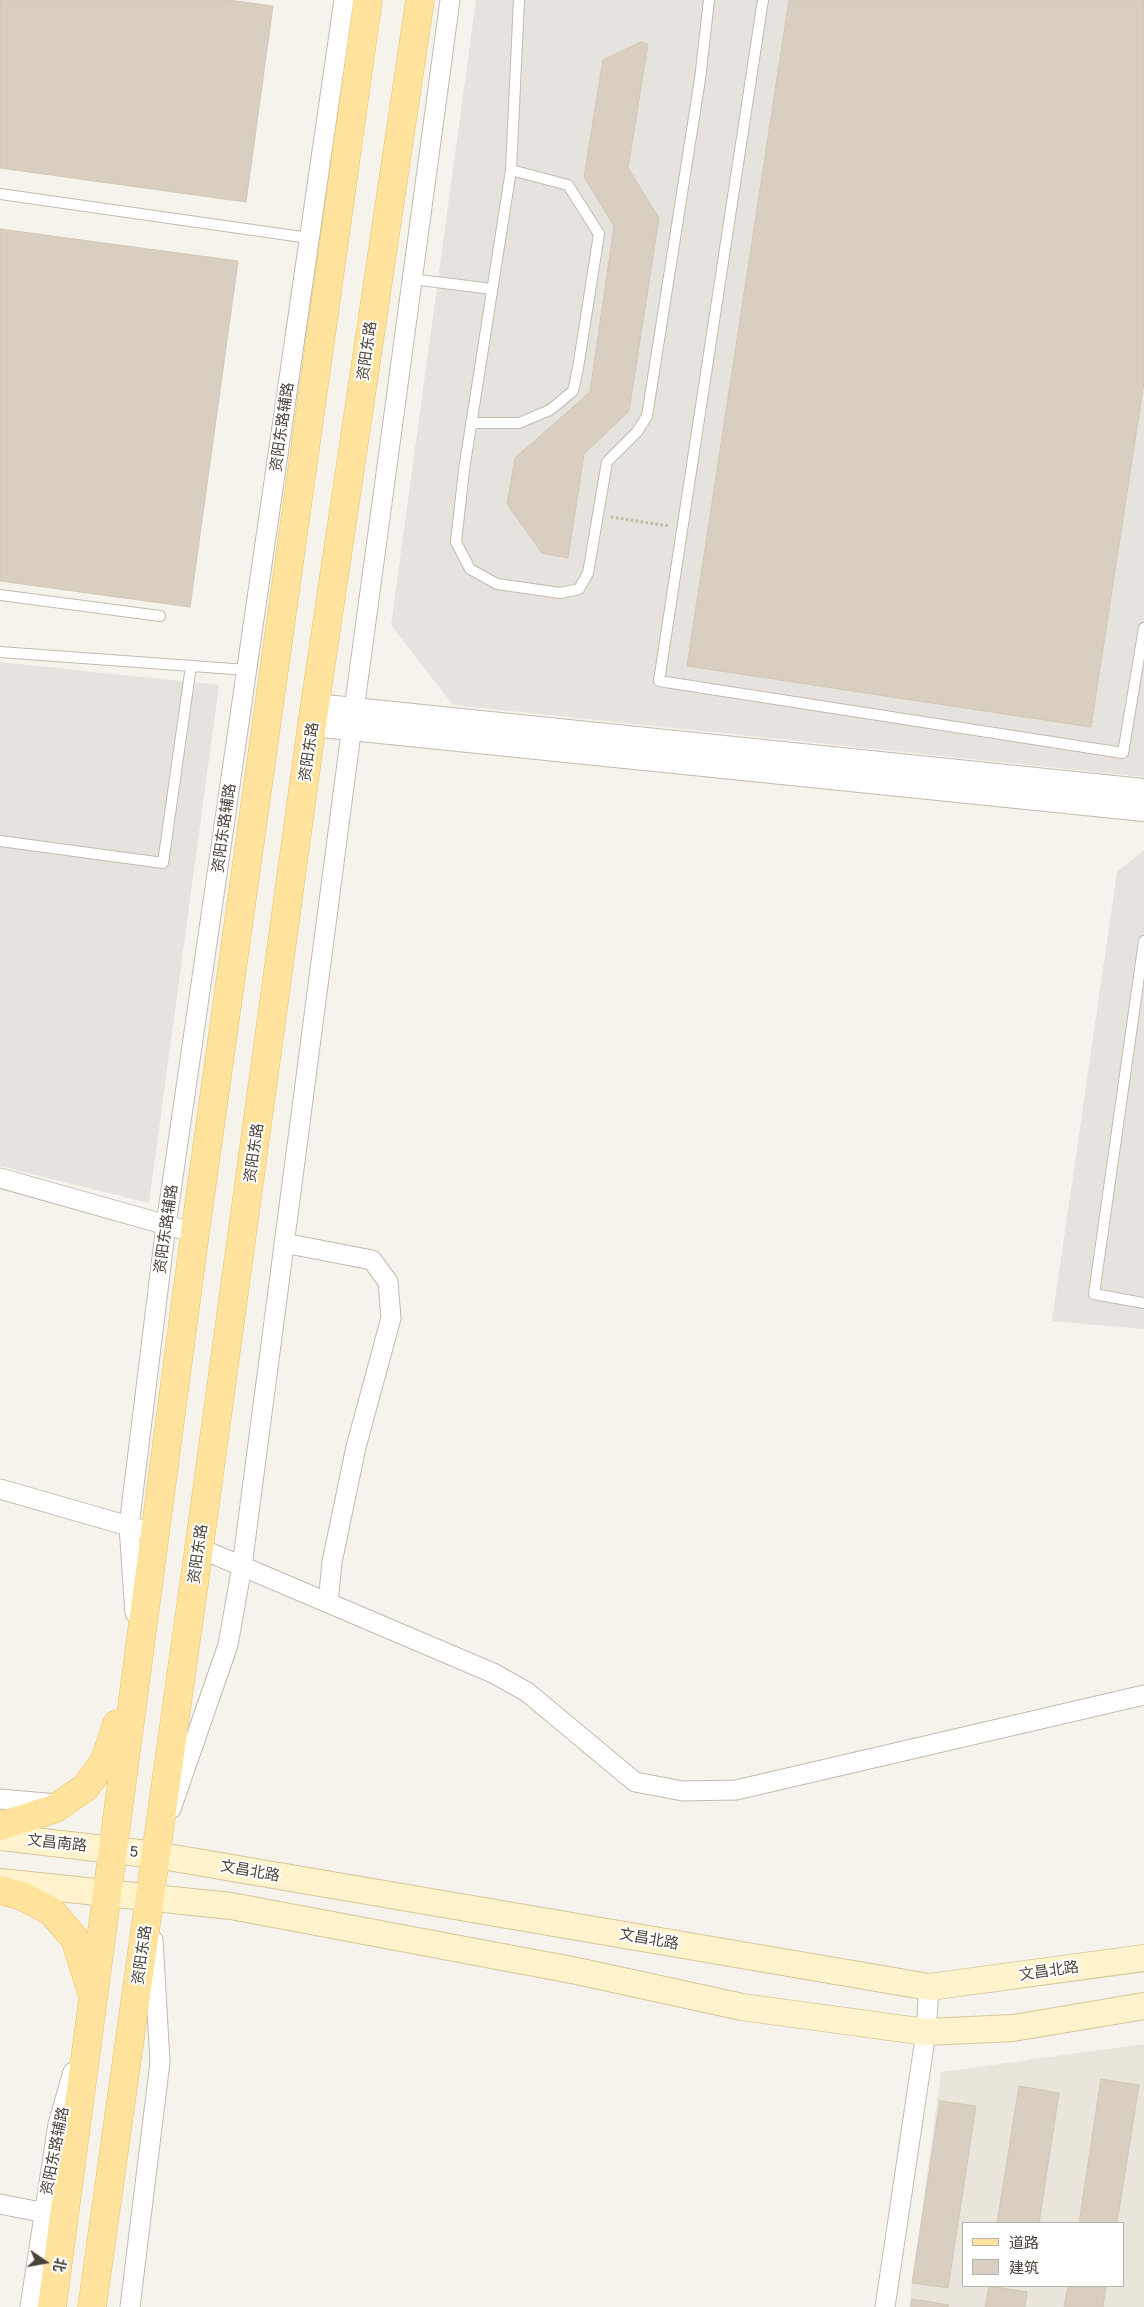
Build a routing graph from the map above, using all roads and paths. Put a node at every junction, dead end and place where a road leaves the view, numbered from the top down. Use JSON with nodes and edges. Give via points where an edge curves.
{"nodes":[{"id":1,"x":344,"y":0,"type":"edge"},
{"id":2,"x":368,"y":0,"type":"edge"},
{"id":3,"x":420,"y":0,"type":"edge"},
{"id":4,"x":450,"y":0,"type":"edge"},
{"id":5,"x":519,"y":0,"type":"edge"},
{"id":6,"x":709,"y":0,"type":"edge"},
{"id":7,"x":763,"y":0,"type":"edge"},
{"id":8,"x":511,"y":170,"type":"junction"},
{"id":9,"x":0,"y":194,"type":"edge"},
{"id":10,"x":321,"y":240,"type":"junction"},
{"id":11,"x":379,"y":275,"type":"junction"},
{"id":12,"x":412,"y":279,"type":"junction"},
{"id":13,"x":492,"y":289,"type":"junction"},
{"id":14,"x":471,"y":423,"type":"junction"},
{"id":15,"x":598,"y":516,"type":"junction"},
{"id":16,"x":682,"y":528,"type":"junction"},
{"id":17,"x":0,"y":595,"type":"edge"},
{"id":18,"x":160,"y":616,"type":"dead end"},
{"id":19,"x":1144,"y":628,"type":"edge"},
{"id":20,"x":0,"y":652,"type":"edge"},
{"id":21,"x":191,"y":666,"type":"junction"},
{"id":22,"x":246,"y":670,"type":"junction"},
{"id":23,"x":273,"y":674,"type":"junction"},
{"id":24,"x":314,"y":715,"type":"junction"},
{"id":25,"x":352,"y":719,"type":"junction"},
{"id":26,"x":1144,"y":791,"type":"edge"},
{"id":27,"x":1144,"y":809,"type":"edge"},
{"id":28,"x":0,"y":842,"type":"edge"},
{"id":29,"x":1144,"y":941,"type":"edge"},
{"id":30,"x":0,"y":1178,"type":"edge"},
{"id":31,"x":166,"y":1225,"type":"junction"},
{"id":32,"x":195,"y":1233,"type":"junction"},
{"id":33,"x":284,"y":1242,"type":"junction"},
{"id":34,"x":1144,"y":1303,"type":"edge"},
{"id":35,"x":0,"y":1488,"type":"edge"},
{"id":36,"x":129,"y":1526,"type":"junction"},
{"id":37,"x":155,"y":1533,"type":"junction"},
{"id":38,"x":200,"y":1548,"type":"junction"},
{"id":39,"x":242,"y":1566,"type":"junction"},
{"id":40,"x":328,"y":1603,"type":"junction"},
{"id":41,"x":139,"y":1658,"type":"junction"},
{"id":42,"x":1144,"y":1695,"type":"edge"},
{"id":43,"x":0,"y":1799,"type":"edge"},
{"id":44,"x":61,"y":1805,"type":"junction"},
{"id":45,"x":0,"y":1826,"type":"edge"},
{"id":46,"x":0,"y":1837,"type":"edge"},
{"id":47,"x":113,"y":1849,"type":"junction"},
{"id":48,"x":156,"y":1855,"type":"junction"},
{"id":49,"x":0,"y":1882,"type":"edge"},
{"id":50,"x":0,"y":1890,"type":"edge"},
{"id":51,"x":108,"y":1893,"type":"junction"},
{"id":52,"x":150,"y":1896,"type":"junction"},
{"id":53,"x":0,"y":1902,"type":"edge"},
{"id":54,"x":40,"y":1906,"type":"junction"},
{"id":55,"x":1144,"y":1958,"type":"edge"},
{"id":56,"x":929,"y":1987,"type":"junction"},
{"id":57,"x":94,"y":1999,"type":"junction"},
{"id":58,"x":1144,"y":2006,"type":"edge"},
{"id":59,"x":926,"y":2032,"type":"junction"},
{"id":60,"x":0,"y":2204,"type":"edge"},
{"id":61,"x":54,"y":2215,"type":"junction"},
{"id":62,"x":30,"y":2307,"type":"edge"},
{"id":63,"x":52,"y":2307,"type":"edge"},
{"id":64,"x":92,"y":2307,"type":"edge"},
{"id":65,"x":130,"y":2307,"type":"edge"},
{"id":66,"x":886,"y":2307,"type":"edge"}],
"edges":[{"from":1,"to":10,"type":"street","name":"资阳东路辅路"},
{"from":2,"to":10,"type":"main road"},
{"from":3,"to":11,"type":"main road","name":"资阳东路"},
{"from":4,"to":12,"type":"street"},
{"from":5,"to":8,"type":"lane"},
{"from":6,"to":15,"type":"lane","via":[[700,79],[647,416],[637,432],[607,462]]},
{"from":7,"to":16,"type":"lane"},
{"from":8,"to":13,"type":"lane"},
{"from":8,"to":14,"type":"lane","via":[[568,185],[599,234],[578,368],[573,391],[550,410],[519,423]]},
{"from":9,"to":10,"type":"lane"},
{"from":10,"to":22,"type":"street","name":"资阳东路辅路"},
{"from":10,"to":23,"type":"main road"},
{"from":11,"to":12,"type":"street"},
{"from":11,"to":24,"type":"main road","name":"资阳东路"},
{"from":12,"to":13,"type":"lane"},
{"from":12,"to":25,"type":"street"},
{"from":13,"to":14,"type":"lane"},
{"from":14,"to":15,"type":"lane","via":[[456,542],[470,569],[497,584],[560,593],[579,589],[588,573]]},
{"from":15,"to":16,"type":"path"},
{"from":16,"to":19,"type":"lane","via":[[659,681],[1123,753]]},
{"from":17,"to":18,"type":"lane"},
{"from":20,"to":21,"type":"lane"},
{"from":21,"to":22,"type":"lane"},
{"from":21,"to":28,"type":"lane","via":[[164,863]]},
{"from":22,"to":23,"type":"street"},
{"from":22,"to":31,"type":"street","name":"资阳东路辅路"},
{"from":23,"to":32,"type":"main road"},
{"from":24,"to":25,"type":"street"},
{"from":24,"to":38,"type":"main road","name":"资阳东路"},
{"from":25,"to":26,"type":"street"},
{"from":25,"to":27,"type":"street"},
{"from":25,"to":33,"type":"street"},
{"from":29,"to":34,"type":"lane","via":[[1094,1294]]},
{"from":30,"to":31,"type":"street"},
{"from":31,"to":32,"type":"street"},
{"from":31,"to":36,"type":"street","name":"资阳东路辅路"},
{"from":32,"to":37,"type":"main road"},
{"from":33,"to":39,"type":"street"},
{"from":33,"to":40,"type":"street","via":[[372,1260],[388,1282],[391,1318],[356,1446],[332,1562]]},
{"from":35,"to":36,"type":"street"},
{"from":36,"to":37,"type":"street"},
{"from":36,"to":41,"type":"street","name":"资阳东路辅路"},
{"from":37,"to":41,"type":"main road"},
{"from":38,"to":39,"type":"street"},
{"from":38,"to":48,"type":"main road","name":"资阳东路"},
{"from":39,"to":40,"type":"street"},
{"from":39,"to":48,"type":"street","via":[[228,1645]]},
{"from":40,"to":42,"type":"street","via":[[493,1673],[527,1692],[635,1782],[683,1790],[736,1790]]},
{"from":41,"to":44,"type":"main road","via":[[106,1760],[86,1787]]},
{"from":41,"to":47,"type":"main road"},
{"from":43,"to":44,"type":"street"},
{"from":44,"to":45,"type":"main road"},
{"from":46,"to":47,"type":"main road","name":"文昌南路"},
{"from":47,"to":48,"type":"main road","name":"5"},
{"from":47,"to":51,"type":"main road"},
{"from":48,"to":52,"type":"main road","name":"资阳东路"},
{"from":48,"to":56,"type":"main road","name":"文昌北路"},
{"from":49,"to":51,"type":"main road"},
{"from":50,"to":54,"type":"main road","via":[[22,1896]]},
{"from":51,"to":52,"type":"main road"},
{"from":51,"to":57,"type":"main road"},
{"from":52,"to":59,"type":"main road","via":[[231,1906],[577,1971],[742,2007]]},
{"from":52,"to":64,"type":"main road","name":"资阳东路"},
{"from":52,"to":65,"type":"street","via":[[160,2062]]},
{"from":53,"to":54,"type":"street"},
{"from":54,"to":57,"type":"main road","via":[[51,1911],[75,1940]]},
{"from":55,"to":56,"type":"main road","name":"文昌北路"},
{"from":56,"to":59,"type":"street"},
{"from":57,"to":61,"type":"main road"},
{"from":58,"to":59,"type":"main road","via":[[1013,2028]]},
{"from":59,"to":66,"type":"street"},
{"from":60,"to":61,"type":"street"},
{"from":61,"to":62,"type":"street","name":"资阳东路辅路"},
{"from":61,"to":63,"type":"main road"}]}
